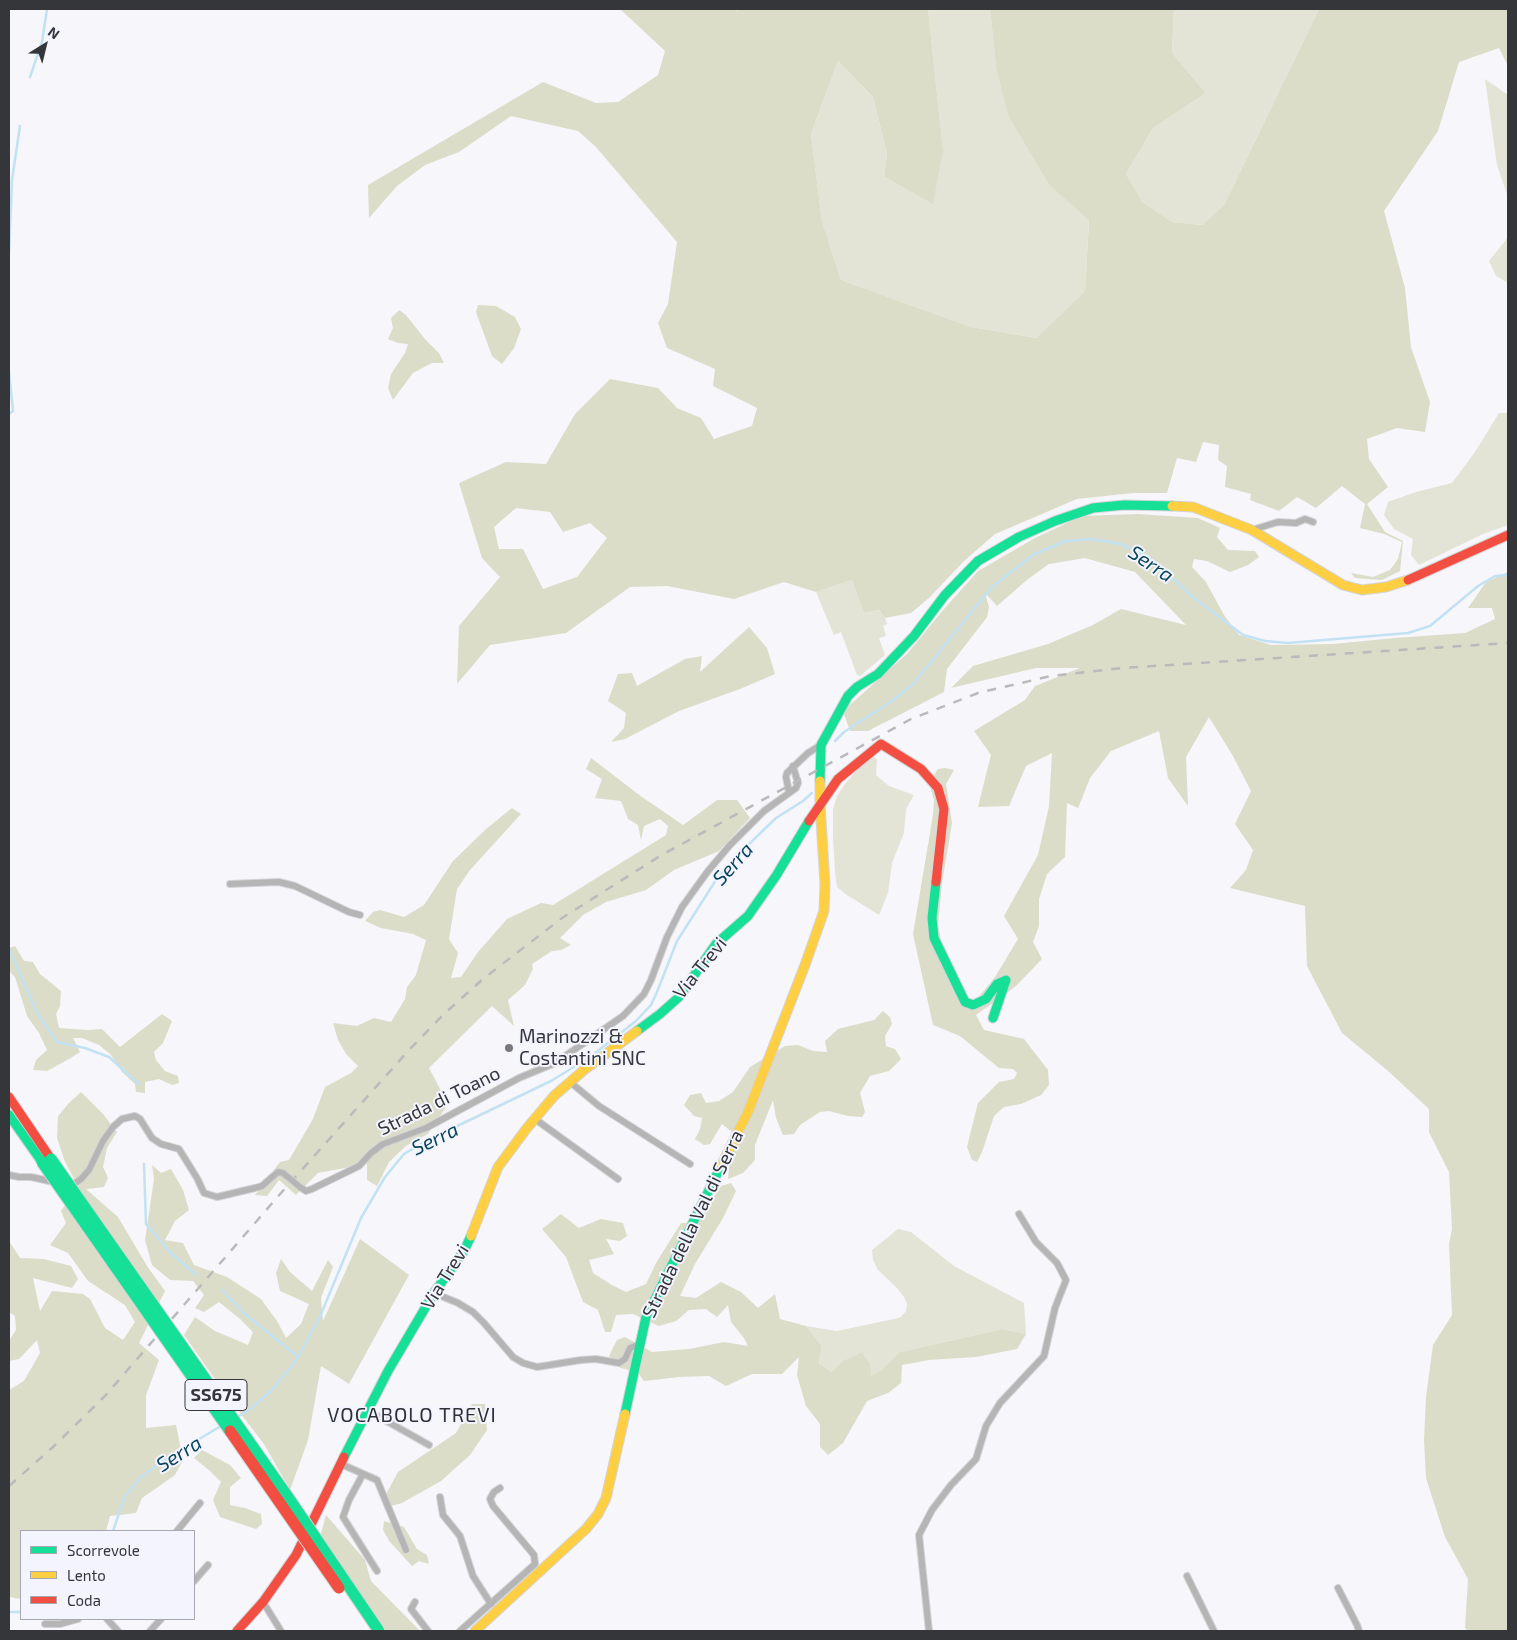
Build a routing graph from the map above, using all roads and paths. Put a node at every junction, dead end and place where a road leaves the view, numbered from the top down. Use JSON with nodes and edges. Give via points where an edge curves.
{"nodes":[{"id":1,"x":1313,"y":522,"type":"dead end"},
{"id":2,"x":1252,"y":530,"type":"junction"},
{"id":3,"x":1508,"y":535,"type":"edge"},
{"id":4,"x":821,"y":745,"type":"junction"},
{"id":5,"x":793,"y":766,"type":"junction"},
{"id":6,"x":789,"y":792,"type":"junction"},
{"id":7,"x":820,"y":804,"type":"junction"},
{"id":8,"x":230,"y":884,"type":"dead end"},
{"id":9,"x":360,"y":916,"type":"dead end"},
{"id":10,"x":993,"y":1018,"type":"dead end"},
{"id":11,"x":570,"y":1082,"type":"junction"},
{"id":12,"x":9,"y":1097,"type":"edge"},
{"id":13,"x":9,"y":1115,"type":"edge"},
{"id":14,"x":535,"y":1119,"type":"junction"},
{"id":15,"x":46,"y":1160,"type":"junction"},
{"id":16,"x":690,"y":1164,"type":"dead end"},
{"id":17,"x":9,"y":1175,"type":"edge"},
{"id":18,"x":618,"y":1179,"type":"dead end"},
{"id":19,"x":1019,"y":1214,"type":"dead end"},
{"id":20,"x":434,"y":1293,"type":"junction"},
{"id":21,"x":640,"y":1344,"type":"junction"},
{"id":22,"x":367,"y":1410,"type":"junction"},
{"id":23,"x":429,"y":1445,"type":"dead end"},
{"id":24,"x":341,"y":1464,"type":"junction"},
{"id":25,"x":363,"y":1474,"type":"junction"},
{"id":26,"x":500,"y":1488,"type":"dead end"},
{"id":27,"x":440,"y":1497,"type":"dead end"},
{"id":28,"x":200,"y":1502,"type":"dead end"},
{"id":29,"x":178,"y":1530,"type":"edge"},
{"id":30,"x":406,"y":1550,"type":"dead end"},
{"id":31,"x":208,"y":1565,"type":"dead end"},
{"id":32,"x":377,"y":1571,"type":"dead end"},
{"id":33,"x":1186,"y":1576,"type":"dead end"},
{"id":34,"x":195,"y":1580,"type":"edge"},
{"id":35,"x":1338,"y":1588,"type":"dead end"},
{"id":36,"x":263,"y":1602,"type":"junction"},
{"id":37,"x":415,"y":1602,"type":"dead end"},
{"id":38,"x":491,"y":1604,"type":"junction"},
{"id":39,"x":74,"y":1620,"type":"edge"},
{"id":40,"x":108,"y":1620,"type":"edge"},
{"id":41,"x":160,"y":1620,"type":"edge"},
{"id":42,"x":45,"y":1624,"type":"dead end"},
{"id":43,"x":118,"y":1631,"type":"edge"},
{"id":44,"x":150,"y":1631,"type":"edge"},
{"id":45,"x":237,"y":1631,"type":"edge"},
{"id":46,"x":282,"y":1631,"type":"edge"},
{"id":47,"x":369,"y":1631,"type":"edge"},
{"id":48,"x":379,"y":1631,"type":"edge"},
{"id":49,"x":428,"y":1631,"type":"edge"},
{"id":50,"x":460,"y":1631,"type":"edge"},
{"id":51,"x":476,"y":1631,"type":"edge"},
{"id":52,"x":929,"y":1631,"type":"edge"},
{"id":53,"x":1214,"y":1631,"type":"edge"},
{"id":54,"x":1359,"y":1631,"type":"edge"}],
"edges":[{"from":1,"to":2,"type":"street","via":[[1305,519],[1278,522]]},
{"from":2,"to":3,"type":"main road","name":"Strada della Val di Serra","via":[[1343,585],[1362,590],[1386,587],[1418,576]]},
{"from":2,"to":4,"type":"main road","name":"Strada della Val di Serra","via":[[1193,507],[1124,505],[1092,508],[1019,537],[978,561],[878,674],[856,687]]},
{"from":4,"to":5,"type":"street"},
{"from":4,"to":7,"type":"main road","name":"Strada della Val di Serra"},
{"from":5,"to":6,"type":"street","via":[[786,777]]},
{"from":5,"to":6,"type":"street","via":[[798,783]]},
{"from":6,"to":17,"type":"street","name":"Strada di Toano","bridge":true,"via":[[764,811],[730,845],[682,907],[644,994],[623,1016],[555,1063],[519,1078],[426,1128],[383,1144],[359,1166],[306,1191],[278,1172],[262,1186],[218,1197],[204,1194],[179,1149],[152,1138],[135,1116],[113,1127],[88,1170],[74,1184],[63,1186],[46,1179]]},
{"from":7,"to":10,"type":"main road","via":[[838,780],[881,744],[921,769],[938,788],[944,810],[932,918],[934,938],[965,1002],[973,1005],[986,999],[997,984],[1006,980]]},
{"from":7,"to":11,"type":"main road","name":"Via Trevi","via":[[748,916],[716,944],[678,997]]},
{"from":7,"to":21,"type":"main road","name":"Strada della Val di Serra","via":[[824,911],[748,1112],[646,1317]]},
{"from":8,"to":9,"type":"street","via":[[280,882]]},
{"from":11,"to":14,"type":"main road","name":"Via Trevi"},
{"from":11,"to":16,"type":"street","via":[[606,1110]]},
{"from":12,"to":15,"type":"main road","number":"SS675"},
{"from":13,"to":15,"type":"main road","number":"SS675"},
{"from":14,"to":18,"type":"street"},
{"from":14,"to":20,"type":"main road","name":"Via Trevi","via":[[498,1167],[464,1251]]},
{"from":15,"to":47,"type":"main road","number":"SS675","bridge":true},
{"from":15,"to":48,"type":"main road","number":"SS675","bridge":true,"via":[[288,1497]]},
{"from":19,"to":52,"type":"street","via":[[1066,1280],[1054,1308],[1044,1356],[1000,1403],[986,1426],[976,1460],[946,1491],[919,1535]]},
{"from":20,"to":21,"type":"street","via":[[473,1312],[513,1357],[537,1367],[589,1360],[619,1363],[630,1348]]},
{"from":20,"to":22,"type":"main road","name":"Via Trevi"},
{"from":21,"to":51,"type":"main road","name":"Strada della Val di Serra","via":[[606,1498],[598,1514],[586,1529]]},
{"from":22,"to":23,"type":"street"},
{"from":22,"to":24,"type":"main road","name":"Via Trevi"},
{"from":24,"to":25,"type":"street"},
{"from":24,"to":36,"type":"main road","name":"Via Trevi","via":[[296,1555]]},
{"from":25,"to":30,"type":"street","via":[[377,1480]]},
{"from":25,"to":32,"type":"street","via":[[343,1517]]},
{"from":26,"to":38,"type":"street","via":[[490,1499],[493,1506],[534,1555],[535,1564]]},
{"from":27,"to":38,"type":"street","via":[[443,1515],[460,1536],[474,1576]]},
{"from":28,"to":29,"type":"street"},
{"from":31,"to":34,"type":"street"},
{"from":33,"to":53,"type":"street"},
{"from":35,"to":54,"type":"street"},
{"from":36,"to":45,"type":"main road","name":"Via Trevi"},
{"from":36,"to":46,"type":"street"},
{"from":37,"to":49,"type":"street","via":[[411,1609]]},
{"from":38,"to":50,"type":"street"},
{"from":39,"to":42,"type":"street"},
{"from":40,"to":43,"type":"street"},
{"from":41,"to":44,"type":"street"}]}
